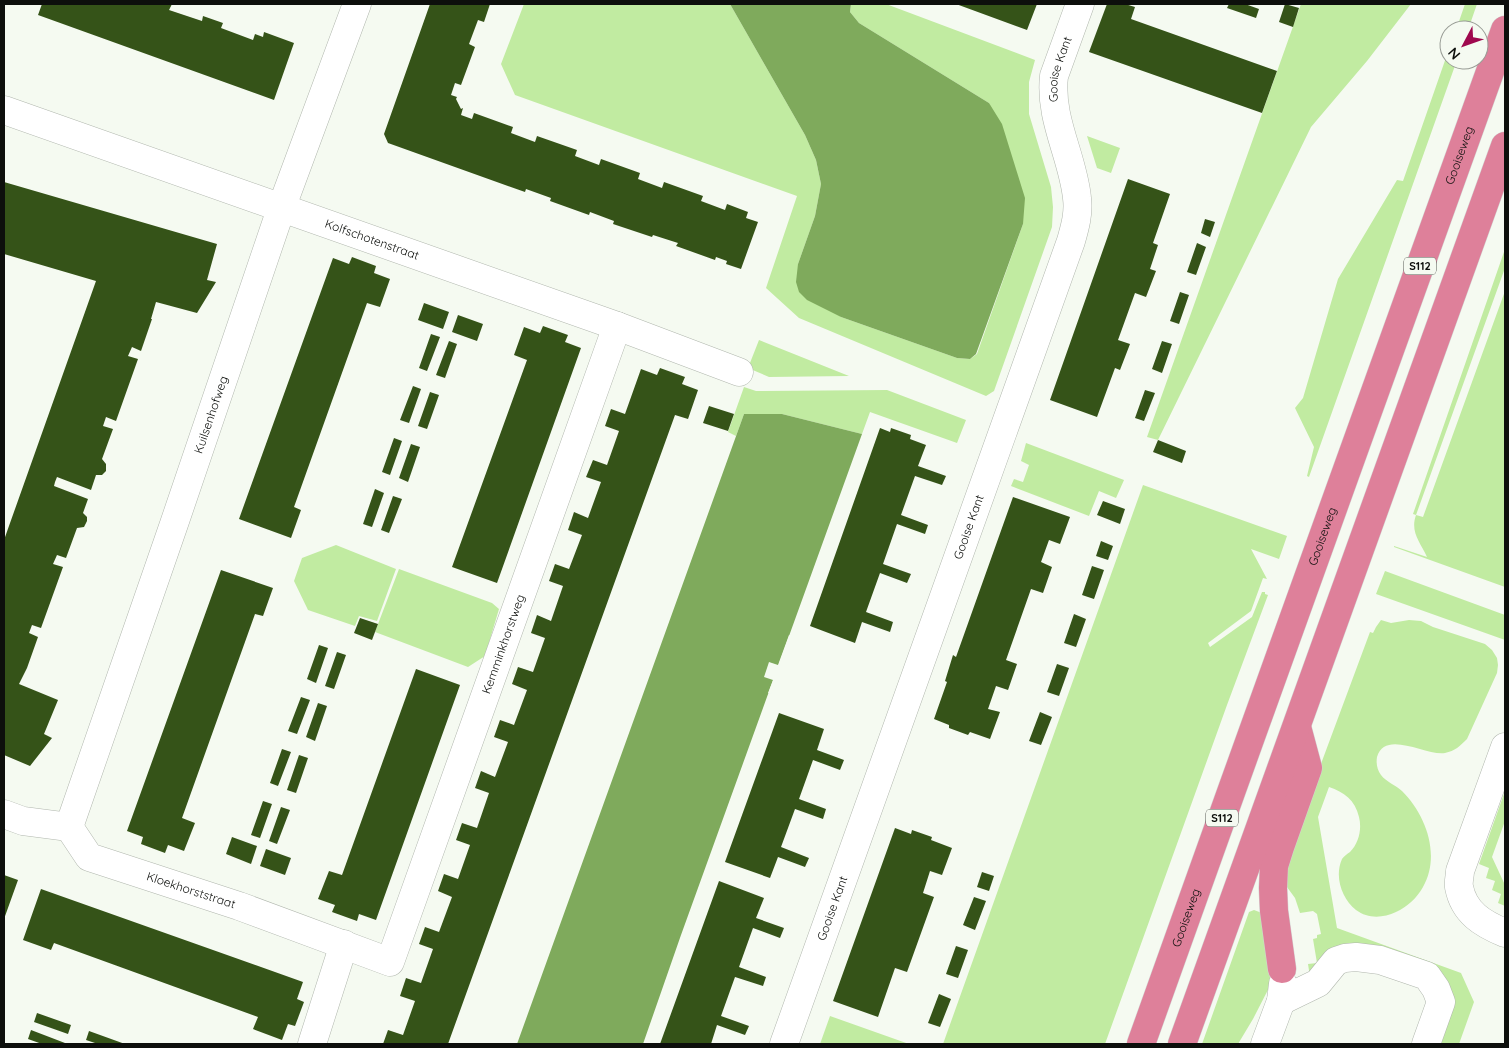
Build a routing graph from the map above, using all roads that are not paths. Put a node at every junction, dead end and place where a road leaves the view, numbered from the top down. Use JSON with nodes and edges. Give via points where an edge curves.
{"nodes":[{"id":1,"x":357,"y":4,"type":"edge"},
{"id":2,"x":1080,"y":4,"type":"edge"},
{"id":3,"x":1505,"y":30,"type":"edge"},
{"id":4,"x":4,"y":110,"type":"edge"},
{"id":5,"x":1505,"y":146,"type":"edge"},
{"id":6,"x":281,"y":209,"type":"junction"},
{"id":7,"x":617,"y":326,"type":"junction"},
{"id":8,"x":739,"y":372,"type":"dead end"},
{"id":9,"x":1296,"y":726,"type":"junction"},
{"id":10,"x":1505,"y":747,"type":"edge"},
{"id":11,"x":4,"y":814,"type":"edge"},
{"id":12,"x":69,"y":827,"type":"junction"},
{"id":13,"x":1505,"y":933,"type":"edge"},
{"id":14,"x":344,"y":944,"type":"junction"},
{"id":15,"x":390,"y":962,"type":"joint"},
{"id":16,"x":1282,"y":969,"type":"joint"},
{"id":17,"x":1281,"y":1001,"type":"junction"},
{"id":18,"x":312,"y":1044,"type":"edge"},
{"id":19,"x":784,"y":1044,"type":"edge"},
{"id":20,"x":1141,"y":1044,"type":"edge"},
{"id":21,"x":1182,"y":1044,"type":"edge"},
{"id":22,"x":1265,"y":1044,"type":"edge"},
{"id":23,"x":1426,"y":1044,"type":"edge"}],
"edges":[{"from":1,"to":6,"type":"street","name":"Kuilsenhofweg"},
{"from":2,"to":19,"type":"street","name":"Gooise Kant","via":[[1052,88],[1075,183],[1077,221]]},
{"from":3,"to":20,"type":"highway","name":"Gooiseweg","number":"S112"},
{"from":4,"to":6,"type":"street","name":"Kolfschotenstraat"},
{"from":5,"to":9,"type":"highway"},
{"from":6,"to":7,"type":"street","name":"Kolfschotenstraat"},
{"from":6,"to":12,"type":"street","name":"Kuilsenhofweg"},
{"from":7,"to":8,"type":"street","name":"Kolfschotenstraat"},
{"from":7,"to":15,"type":"street","name":"Kemminkhorstweg"},
{"from":9,"to":16,"type":"highway","via":[[1308,768],[1274,866],[1274,911]]},
{"from":9,"to":21,"type":"highway"},
{"from":10,"to":13,"type":"street","via":[[1460,871],[1458,886],[1470,912],[1482,923]]},
{"from":11,"to":12,"type":"street"},
{"from":12,"to":14,"type":"street","name":"Kloekhorststraat","via":[[90,857]]},
{"from":14,"to":15,"type":"street","name":"Kloekhorststraat"},
{"from":14,"to":18,"type":"street"},
{"from":16,"to":17,"type":"street"},
{"from":17,"to":22,"type":"street"},
{"from":17,"to":23,"type":"street","via":[[1318,983],[1336,961],[1356,957],[1380,960],[1426,976],[1436,989],[1441,1002]]}]}
